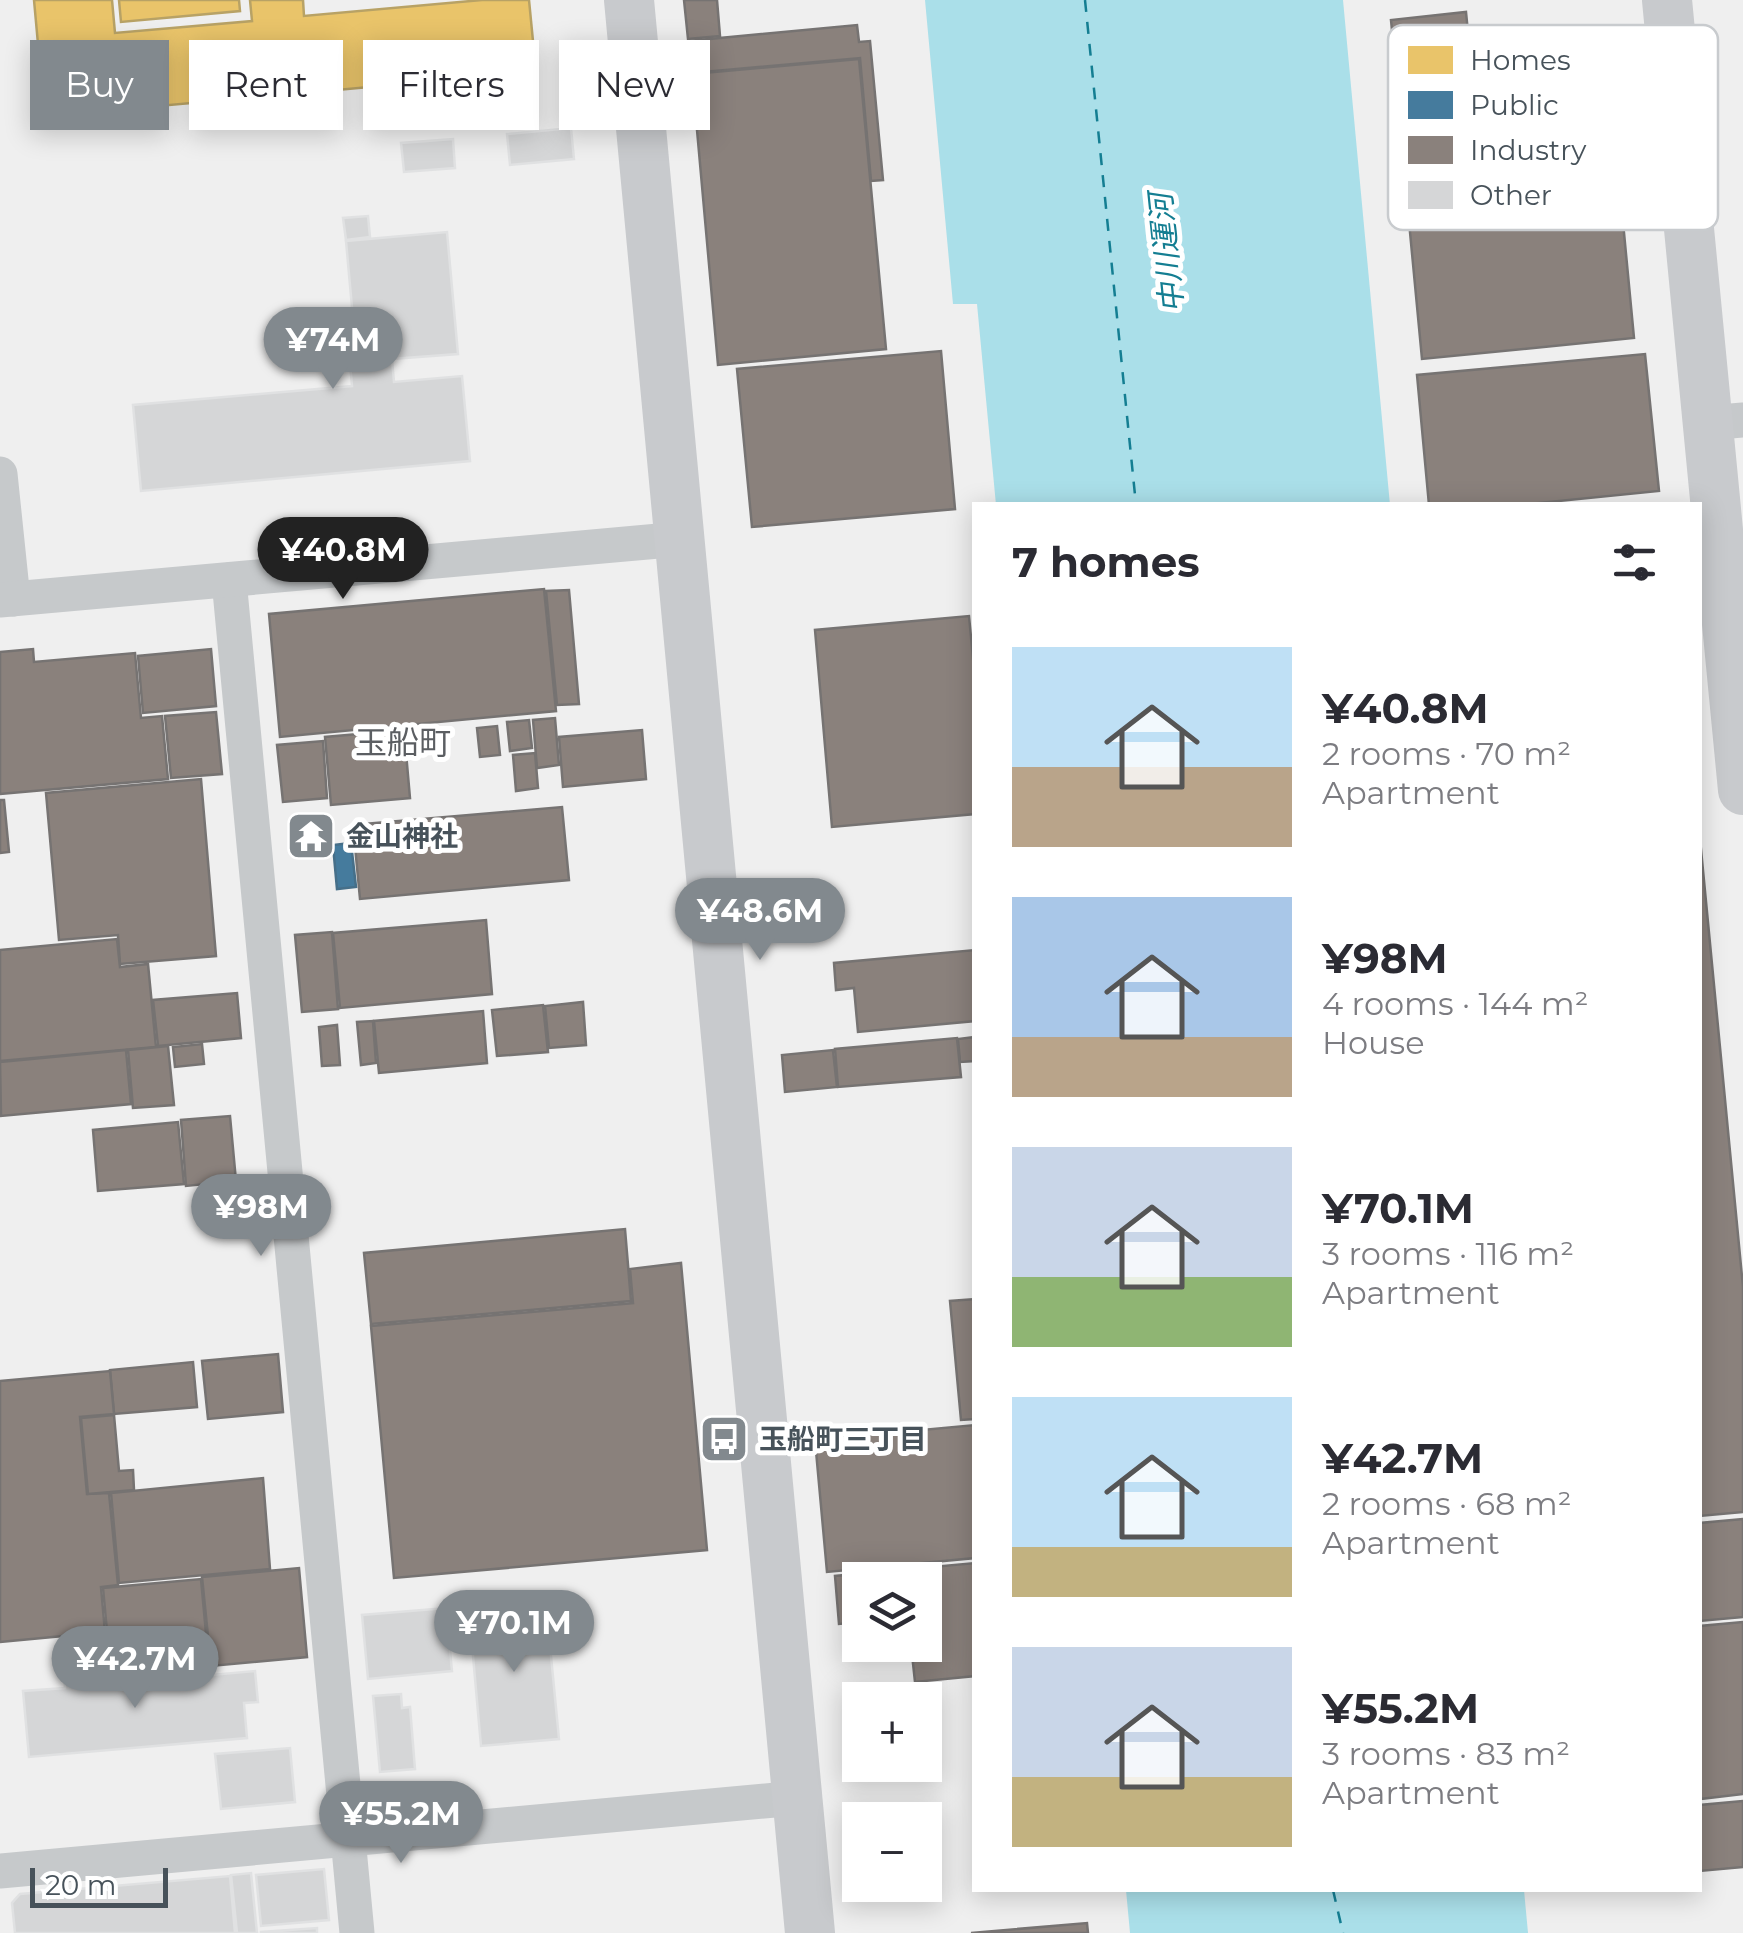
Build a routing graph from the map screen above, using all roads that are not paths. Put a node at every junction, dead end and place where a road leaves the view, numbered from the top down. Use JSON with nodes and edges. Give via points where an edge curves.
{"nodes":[{"id":1,"x":629,"y":0,"type":"edge"},
{"id":2,"x":1667,"y":0,"type":"edge"},
{"id":3,"x":1670,"y":25,"type":"edge"},
{"id":4,"x":1699,"y":230,"type":"edge"},
{"id":5,"x":1725,"y":422,"type":"edge"},
{"id":6,"x":0,"y":474,"type":"edge"},
{"id":7,"x":681,"y":539,"type":"junction"},
{"id":8,"x":229,"y":580,"type":"junction"},
{"id":9,"x":6,"y":600,"type":"edge"},
{"id":10,"x":1743,"y":790,"type":"edge"},
{"id":11,"x":796,"y":1798,"type":"junction"},
{"id":12,"x":349,"y":1838,"type":"junction"},
{"id":13,"x":0,"y":1872,"type":"edge"},
{"id":14,"x":357,"y":1933,"type":"edge"},
{"id":15,"x":810,"y":1933,"type":"edge"}],
"edges":[{"from":1,"to":7,"type":"street"},
{"from":2,"to":3,"type":"street"},
{"from":4,"to":5,"type":"street"},
{"from":5,"to":10,"type":"street"},
{"from":6,"to":9,"type":"street"},
{"from":7,"to":8,"type":"street"},
{"from":7,"to":11,"type":"street"},
{"from":8,"to":9,"type":"street"},
{"from":8,"to":12,"type":"street"},
{"from":11,"to":12,"type":"street"},
{"from":11,"to":15,"type":"street"},
{"from":12,"to":13,"type":"street"},
{"from":12,"to":14,"type":"street"}]}
